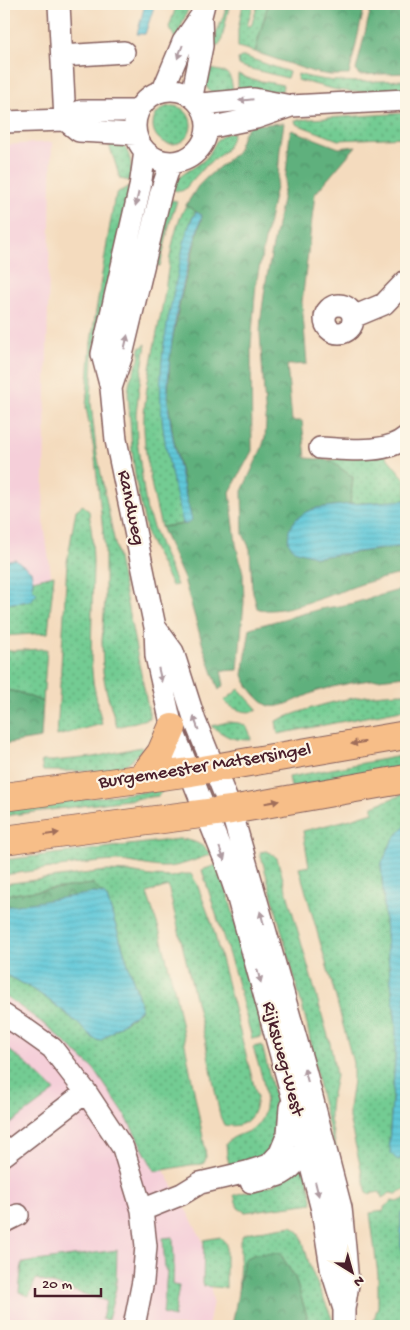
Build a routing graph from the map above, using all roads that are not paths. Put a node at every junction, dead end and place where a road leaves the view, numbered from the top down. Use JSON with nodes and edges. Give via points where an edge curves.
{"nodes":[{"id":1,"x":59,"y":4,"type":"edge"},
{"id":2,"x":203,"y":10,"type":"edge"},
{"id":3,"x":124,"y":52,"type":"dead end"},
{"id":4,"x":62,"y":56,"type":"junction"},
{"id":5,"x":163,"y":90,"type":"junction"},
{"id":6,"x":196,"y":100,"type":"junction"},
{"id":7,"x":406,"y":100,"type":"edge"},
{"id":8,"x":291,"y":106,"type":"junction"},
{"id":9,"x":138,"y":111,"type":"junction"},
{"id":10,"x":65,"y":120,"type":"junction"},
{"id":11,"x":4,"y":122,"type":"edge"},
{"id":12,"x":208,"y":128,"type":"junction"},
{"id":13,"x":140,"y":142,"type":"junction"},
{"id":14,"x":171,"y":162,"type":"junction"},
{"id":15,"x":406,"y":281,"type":"edge"},
{"id":16,"x":353,"y":317,"type":"dead end"},
{"id":17,"x":110,"y":388,"type":"junction"},
{"id":18,"x":406,"y":437,"type":"edge"},
{"id":19,"x":320,"y":448,"type":"dead end"},
{"id":20,"x":155,"y":627,"type":"junction"},
{"id":21,"x":172,"y":728,"type":"junction"},
{"id":22,"x":406,"y":735,"type":"edge"},
{"id":23,"x":202,"y":770,"type":"junction"},
{"id":24,"x":406,"y":778,"type":"edge"},
{"id":25,"x":141,"y":779,"type":"junction"},
{"id":26,"x":4,"y":797,"type":"edge"},
{"id":27,"x":219,"y":811,"type":"junction"},
{"id":28,"x":4,"y":840,"type":"edge"},
{"id":29,"x":4,"y":1015,"type":"edge"},
{"id":30,"x":291,"y":1091,"type":"junction"},
{"id":31,"x":86,"y":1092,"type":"junction"},
{"id":32,"x":319,"y":1122,"type":"junction"},
{"id":33,"x":306,"y":1147,"type":"junction"},
{"id":34,"x":4,"y":1155,"type":"edge"},
{"id":35,"x":182,"y":1194,"type":"junction"},
{"id":36,"x":142,"y":1210,"type":"junction"},
{"id":37,"x":344,"y":1318,"type":"edge"},
{"id":38,"x":134,"y":1326,"type":"edge"}],
"edges":[{"from":1,"to":4,"type":"street"},
{"from":2,"to":5,"type":"street","one_way":true,"via":[[183,42]]},
{"from":2,"to":6,"type":"street"},
{"from":3,"to":4,"type":"street"},
{"from":4,"to":10,"type":"street"},
{"from":5,"to":6,"type":"street","via":[[183,91]]},
{"from":5,"to":9,"type":"street","via":[[152,94]]},
{"from":8,"to":6,"type":"street","one_way":true,"via":[[254,98]]},
{"from":6,"to":12,"type":"street","via":[[205,111]]},
{"from":7,"to":8,"type":"street"},
{"from":8,"to":12,"type":"street","via":[[256,118]]},
{"from":9,"to":10,"type":"street","via":[[82,112]]},
{"from":9,"to":13,"type":"street","via":[[135,118]]},
{"from":10,"to":11,"type":"street"},
{"from":10,"to":13,"type":"street","via":[[79,131]]},
{"from":12,"to":14,"type":"street","via":[[200,148],[192,156]]},
{"from":13,"to":14,"type":"street","via":[[152,157]]},
{"from":13,"to":17,"type":"street","name":"Randweg","one_way":true,"via":[[140,187],[102,354]]},
{"from":17,"to":14,"type":"street","name":"Randweg","one_way":true,"via":[[122,355]]},
{"from":15,"to":16,"type":"street","via":[[384,304]]},
{"from":17,"to":20,"type":"street","name":"Randweg","via":[[116,440]]},
{"from":18,"to":19,"type":"street","via":[[389,447]]},
{"from":20,"to":21,"type":"street","name":"Randweg","one_way":true,"via":[[156,656]]},
{"from":23,"to":20,"type":"street","name":"Randweg","one_way":true,"via":[[195,721],[173,652]]},
{"from":21,"to":23,"type":"street","name":"Randweg"},
{"from":21,"to":25,"type":"main road","via":[[161,753]]},
{"from":22,"to":23,"type":"main road","name":"Burgemeester Matsersingel","one_way":true},
{"from":23,"to":25,"type":"main road","name":"Burgemeester Matsersingel"},
{"from":23,"to":27,"type":"street"},
{"from":27,"to":24,"type":"main road","one_way":true},
{"from":25,"to":26,"type":"main road","name":"Burgemeester Matsersingel"},
{"from":28,"to":27,"type":"main road","one_way":true},
{"from":27,"to":30,"type":"street","name":"Rijksweg-West","one_way":true,"via":[[225,860]]},
{"from":32,"to":27,"type":"street","name":"Rijksweg-West","one_way":true},
{"from":29,"to":31,"type":"street","via":[[52,1048]]},
{"from":30,"to":33,"type":"street","name":"Rijksweg-West"},
{"from":30,"to":35,"type":"street","via":[[288,1134],[280,1153],[269,1164],[200,1183]]},
{"from":31,"to":34,"type":"street"},
{"from":31,"to":36,"type":"street","via":[[123,1148]]},
{"from":32,"to":33,"type":"street"},
{"from":32,"to":37,"type":"street","name":"Rijksweg-West","via":[[341,1208],[348,1284]]},
{"from":33,"to":35,"type":"street","via":[[296,1162],[281,1174],[202,1195]]},
{"from":33,"to":37,"type":"street","name":"Rijksweg-West","one_way":true},
{"from":35,"to":36,"type":"street"},
{"from":36,"to":38,"type":"street","via":[[146,1246]]}]}
